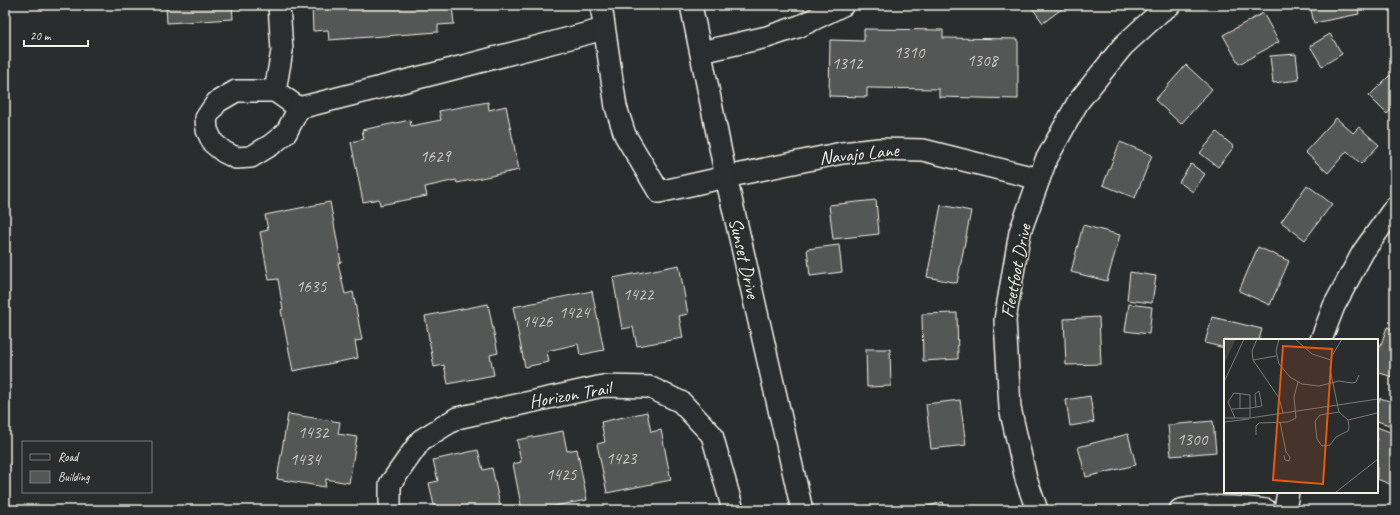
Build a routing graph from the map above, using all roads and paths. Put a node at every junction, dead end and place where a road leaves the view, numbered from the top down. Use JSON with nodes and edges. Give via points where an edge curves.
{"nodes":[{"id":1,"x":279,"y":5,"type":"edge"},
{"id":2,"x":600,"y":5,"type":"edge"},
{"id":3,"x":691,"y":5,"type":"edge"},
{"id":4,"x":843,"y":5,"type":"edge"},
{"id":5,"x":1170,"y":5,"type":"edge"},
{"id":6,"x":604,"y":29,"type":"junction"},
{"id":7,"x":701,"y":52,"type":"junction"},
{"id":8,"x":275,"y":91,"type":"junction"},
{"id":9,"x":299,"y":108,"type":"junction"},
{"id":10,"x":726,"y":177,"type":"junction"},
{"id":11,"x":1039,"y":179,"type":"junction"},
{"id":12,"x":1395,"y":207,"type":"edge"},
{"id":13,"x":1321,"y":339,"type":"edge"},
{"id":14,"x":1288,"y":493,"type":"edge"},
{"id":15,"x":390,"y":510,"type":"edge"},
{"id":16,"x":733,"y":510,"type":"edge"},
{"id":17,"x":802,"y":510,"type":"edge"},
{"id":18,"x":1036,"y":510,"type":"edge"},
{"id":19,"x":1180,"y":510,"type":"edge"},
{"id":20,"x":1266,"y":510,"type":"edge"},
{"id":21,"x":1285,"y":510,"type":"edge"}],
"edges":[{"from":1,"to":8,"type":"street","via":[[282,50]]},
{"from":2,"to":6,"type":"street"},
{"from":3,"to":7,"type":"street","name":"Sunset Drive"},
{"from":4,"to":7,"type":"street","via":[[793,28]]},
{"from":5,"to":11,"type":"street","name":"Fleetfoot Drive","via":[[1123,46],[1078,102],[1046,160]]},
{"from":6,"to":9,"type":"street"},
{"from":6,"to":10,"type":"street","name":"Navajo Lane","via":[[616,107],[625,135],[659,192]]},
{"from":7,"to":10,"type":"street","name":"Sunset Drive"},
{"from":8,"to":9,"type":"street"},
{"from":8,"to":9,"type":"street","via":[[236,91],[217,102],[206,118],[207,130],[213,143],[236,158],[251,157],[286,133]]},
{"from":10,"to":11,"type":"street","name":"Navajo Lane","via":[[879,148],[923,150]]},
{"from":10,"to":17,"type":"street","name":"Sunset Drive"},
{"from":11,"to":18,"type":"street","name":"Fleetfoot Drive","via":[[1020,232],[1005,320],[1010,408],[1026,479]]},
{"from":12,"to":13,"type":"street","via":[[1363,252],[1334,306]]},
{"from":14,"to":21,"type":"street"},
{"from":15,"to":16,"type":"street","name":"Horizon Trail","via":[[390,484],[421,440],[457,418],[603,386],[649,387],[681,402],[712,435]]},
{"from":19,"to":20,"type":"street","via":[[1218,507]]}]}
